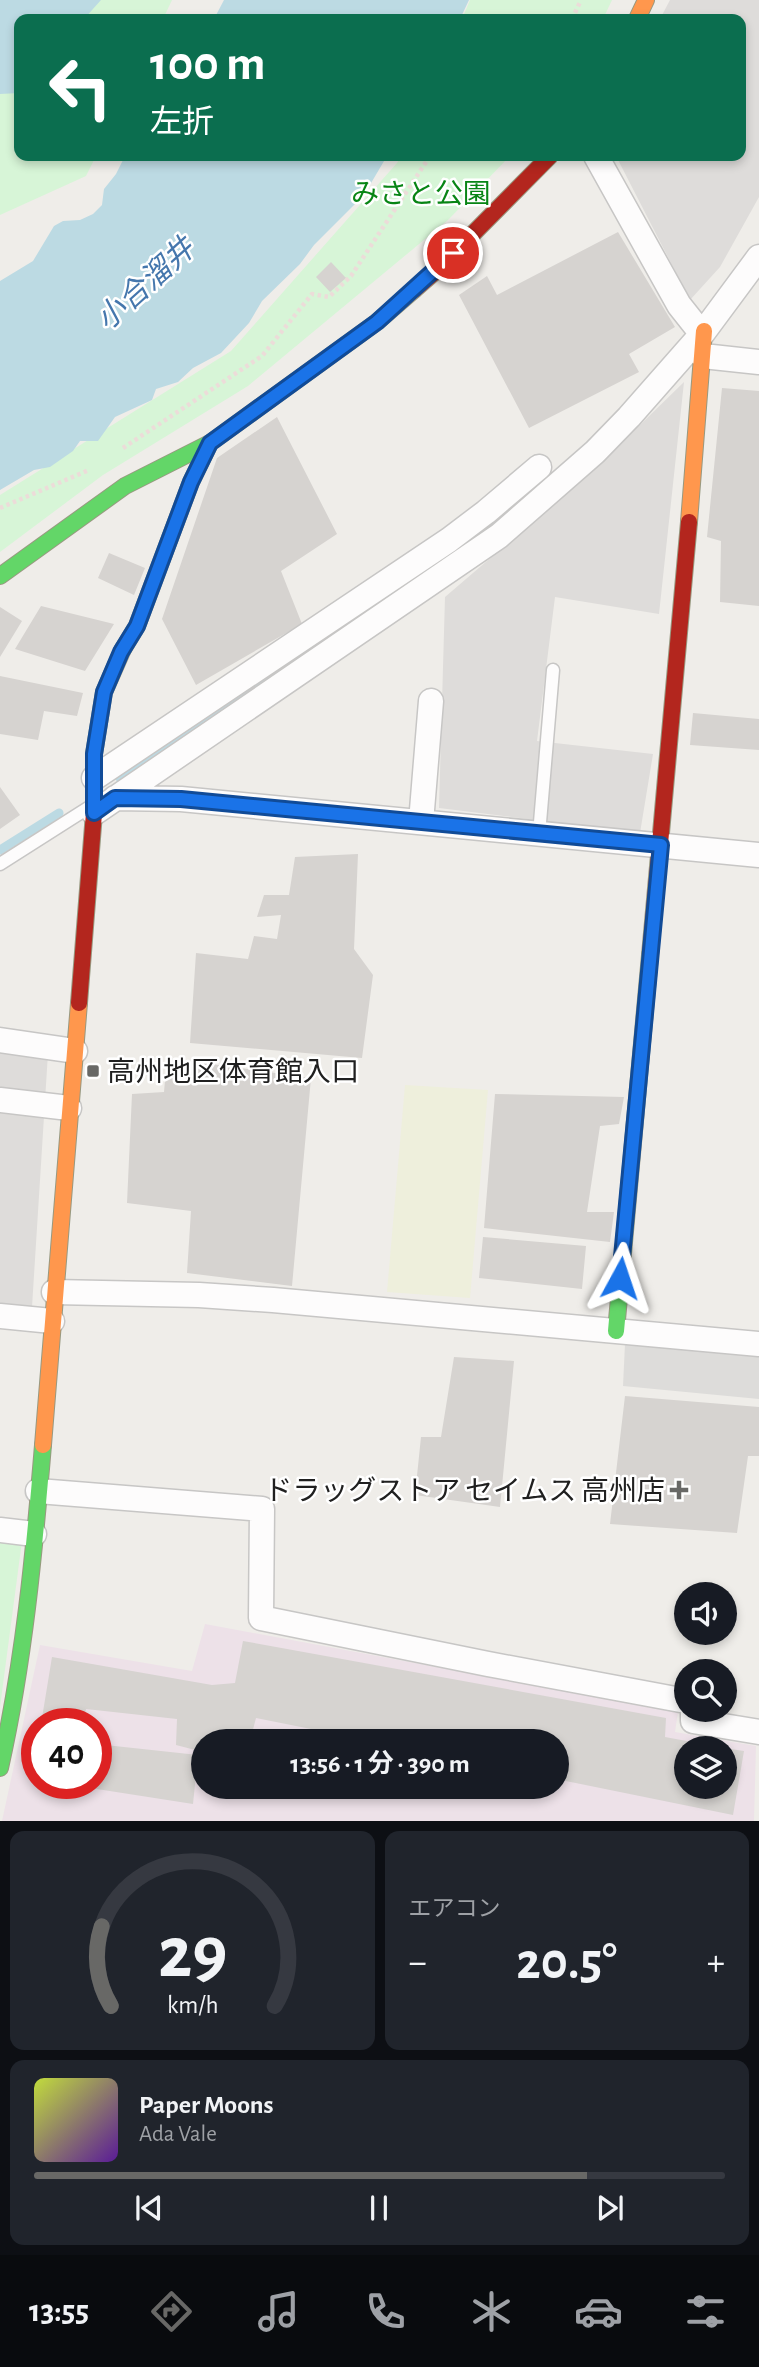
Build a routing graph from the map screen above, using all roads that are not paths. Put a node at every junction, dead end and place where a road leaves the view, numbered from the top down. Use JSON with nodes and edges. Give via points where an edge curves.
{"nodes":[{"id":1,"x":545,"y":161,"type":"edge"},
{"id":2,"x":599,"y":161,"type":"edge"},
{"id":3,"x":759,"y":257,"type":"edge"},
{"id":4,"x":703,"y":340,"type":"junction"},
{"id":5,"x":759,"y":362,"type":"edge"},
{"id":6,"x":210,"y":443,"type":"junction"},
{"id":7,"x":539,"y":467,"type":"dead end"},
{"id":8,"x":0,"y":576,"type":"edge"},
{"id":9,"x":553,"y":670,"type":"dead end"},
{"id":10,"x":430,"y":701,"type":"dead end"},
{"id":11,"x":94,"y":778,"type":"junction"},
{"id":12,"x":101,"y":805,"type":"junction"},
{"id":13,"x":421,"y":822,"type":"junction"},
{"id":14,"x":539,"y":834,"type":"junction"},
{"id":15,"x":661,"y":845,"type":"junction"},
{"id":16,"x":759,"y":855,"type":"edge"},
{"id":17,"x":0,"y":864,"type":"edge"},
{"id":18,"x":0,"y":1040,"type":"edge"},
{"id":19,"x":75,"y":1051,"type":"junction"},
{"id":20,"x":0,"y":1100,"type":"edge"},
{"id":21,"x":69,"y":1108,"type":"junction"},
{"id":22,"x":54,"y":1292,"type":"junction"},
{"id":23,"x":0,"y":1316,"type":"edge"},
{"id":24,"x":52,"y":1321,"type":"junction"},
{"id":25,"x":616,"y":1331,"type":"junction"},
{"id":26,"x":759,"y":1344,"type":"edge"},
{"id":27,"x":38,"y":1491,"type":"junction"},
{"id":28,"x":0,"y":1530,"type":"edge"},
{"id":29,"x":34,"y":1534,"type":"junction"},
{"id":30,"x":674,"y":1699,"type":"edge"},
{"id":31,"x":699,"y":1722,"type":"edge"},
{"id":32,"x":759,"y":1732,"type":"edge"},
{"id":33,"x":0,"y":1768,"type":"edge"}],
"edges":[{"from":1,"to":6,"type":"street","via":[[437,270],[377,322]]},
{"from":2,"to":4,"type":"street"},
{"from":3,"to":4,"type":"street"},
{"from":4,"to":5,"type":"street"},
{"from":4,"to":12,"type":"street","via":[[595,452],[499,536]]},
{"from":4,"to":15,"type":"street"},
{"from":6,"to":8,"type":"street","via":[[125,486]]},
{"from":6,"to":11,"type":"street","via":[[137,626],[104,692]]},
{"from":7,"to":11,"type":"street","via":[[449,540]]},
{"from":9,"to":14,"type":"lane"},
{"from":10,"to":13,"type":"street"},
{"from":11,"to":12,"type":"street"},
{"from":12,"to":13,"type":"street","via":[[181,799]]},
{"from":12,"to":17,"type":"lane"},
{"from":12,"to":19,"type":"street"},
{"from":13,"to":14,"type":"street"},
{"from":14,"to":15,"type":"street"},
{"from":15,"to":16,"type":"street"},
{"from":15,"to":25,"type":"street"},
{"from":18,"to":19,"type":"street"},
{"from":19,"to":21,"type":"street"},
{"from":20,"to":21,"type":"street"},
{"from":21,"to":22,"type":"street"},
{"from":22,"to":24,"type":"street"},
{"from":22,"to":25,"type":"street","via":[[248,1298]]},
{"from":23,"to":24,"type":"street"},
{"from":24,"to":27,"type":"street"},
{"from":25,"to":26,"type":"street"},
{"from":27,"to":29,"type":"street"},
{"from":27,"to":30,"type":"street","via":[[262,1509],[261,1618]]},
{"from":28,"to":29,"type":"street"},
{"from":29,"to":33,"type":"street","via":[[21,1655]]},
{"from":31,"to":32,"type":"street"}]}
